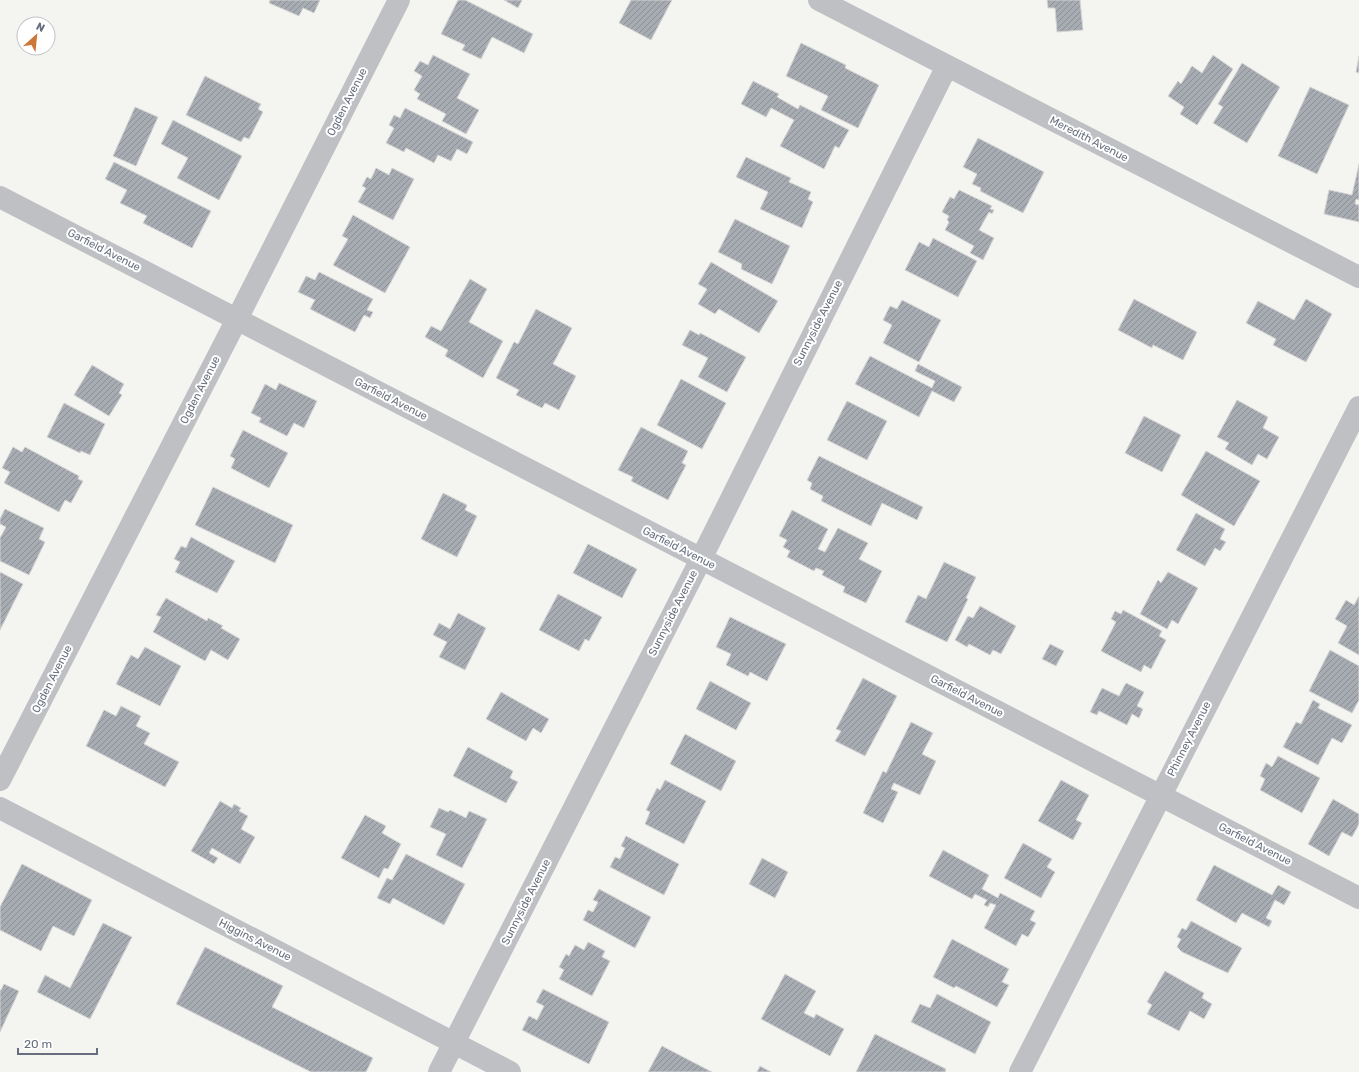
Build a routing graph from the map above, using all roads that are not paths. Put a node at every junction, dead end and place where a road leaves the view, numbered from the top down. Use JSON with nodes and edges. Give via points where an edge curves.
{"nodes":[{"id":1,"x":399,"y":0,"type":"edge"},
{"id":2,"x":819,"y":0,"type":"edge"},
{"id":3,"x":846,"y":6,"type":"edge"},
{"id":4,"x":946,"y":66,"type":"junction"},
{"id":5,"x":0,"y":197,"type":"edge"},
{"id":6,"x":1359,"y":277,"type":"edge"},
{"id":7,"x":237,"y":319,"type":"junction"},
{"id":8,"x":1359,"y":407,"type":"edge"},
{"id":9,"x":701,"y":559,"type":"junction"},
{"id":10,"x":0,"y":780,"type":"edge"},
{"id":11,"x":1161,"y":796,"type":"junction"},
{"id":12,"x":0,"y":808,"type":"edge"},
{"id":13,"x":1359,"y":898,"type":"edge"},
{"id":14,"x":454,"y":1042,"type":"junction"},
{"id":15,"x":438,"y":1072,"type":"edge"},
{"id":16,"x":510,"y":1072,"type":"edge"},
{"id":17,"x":1020,"y":1072,"type":"edge"}],
"edges":[{"from":1,"to":7,"type":"street","name":"Ogden Avenue"},
{"from":2,"to":3,"type":"street","name":"Meredith Avenue"},
{"from":3,"to":4,"type":"street","name":"Meredith Avenue"},
{"from":4,"to":6,"type":"street","name":"Meredith Avenue"},
{"from":4,"to":9,"type":"street","name":"Sunnyside Avenue"},
{"from":5,"to":7,"type":"street","name":"Garfield Avenue"},
{"from":7,"to":9,"type":"street","name":"Garfield Avenue"},
{"from":7,"to":10,"type":"street","name":"Ogden Avenue"},
{"from":8,"to":11,"type":"street","name":"Phinney Avenue"},
{"from":9,"to":11,"type":"street","name":"Garfield Avenue"},
{"from":9,"to":14,"type":"street","name":"Sunnyside Avenue"},
{"from":11,"to":13,"type":"street","name":"Garfield Avenue"},
{"from":11,"to":17,"type":"street","name":"Phinney Avenue"},
{"from":12,"to":14,"type":"street","name":"Higgins Avenue"},
{"from":14,"to":15,"type":"street","name":"Sunnyside Avenue"},
{"from":14,"to":16,"type":"street","name":"Higgins Avenue"}]}
